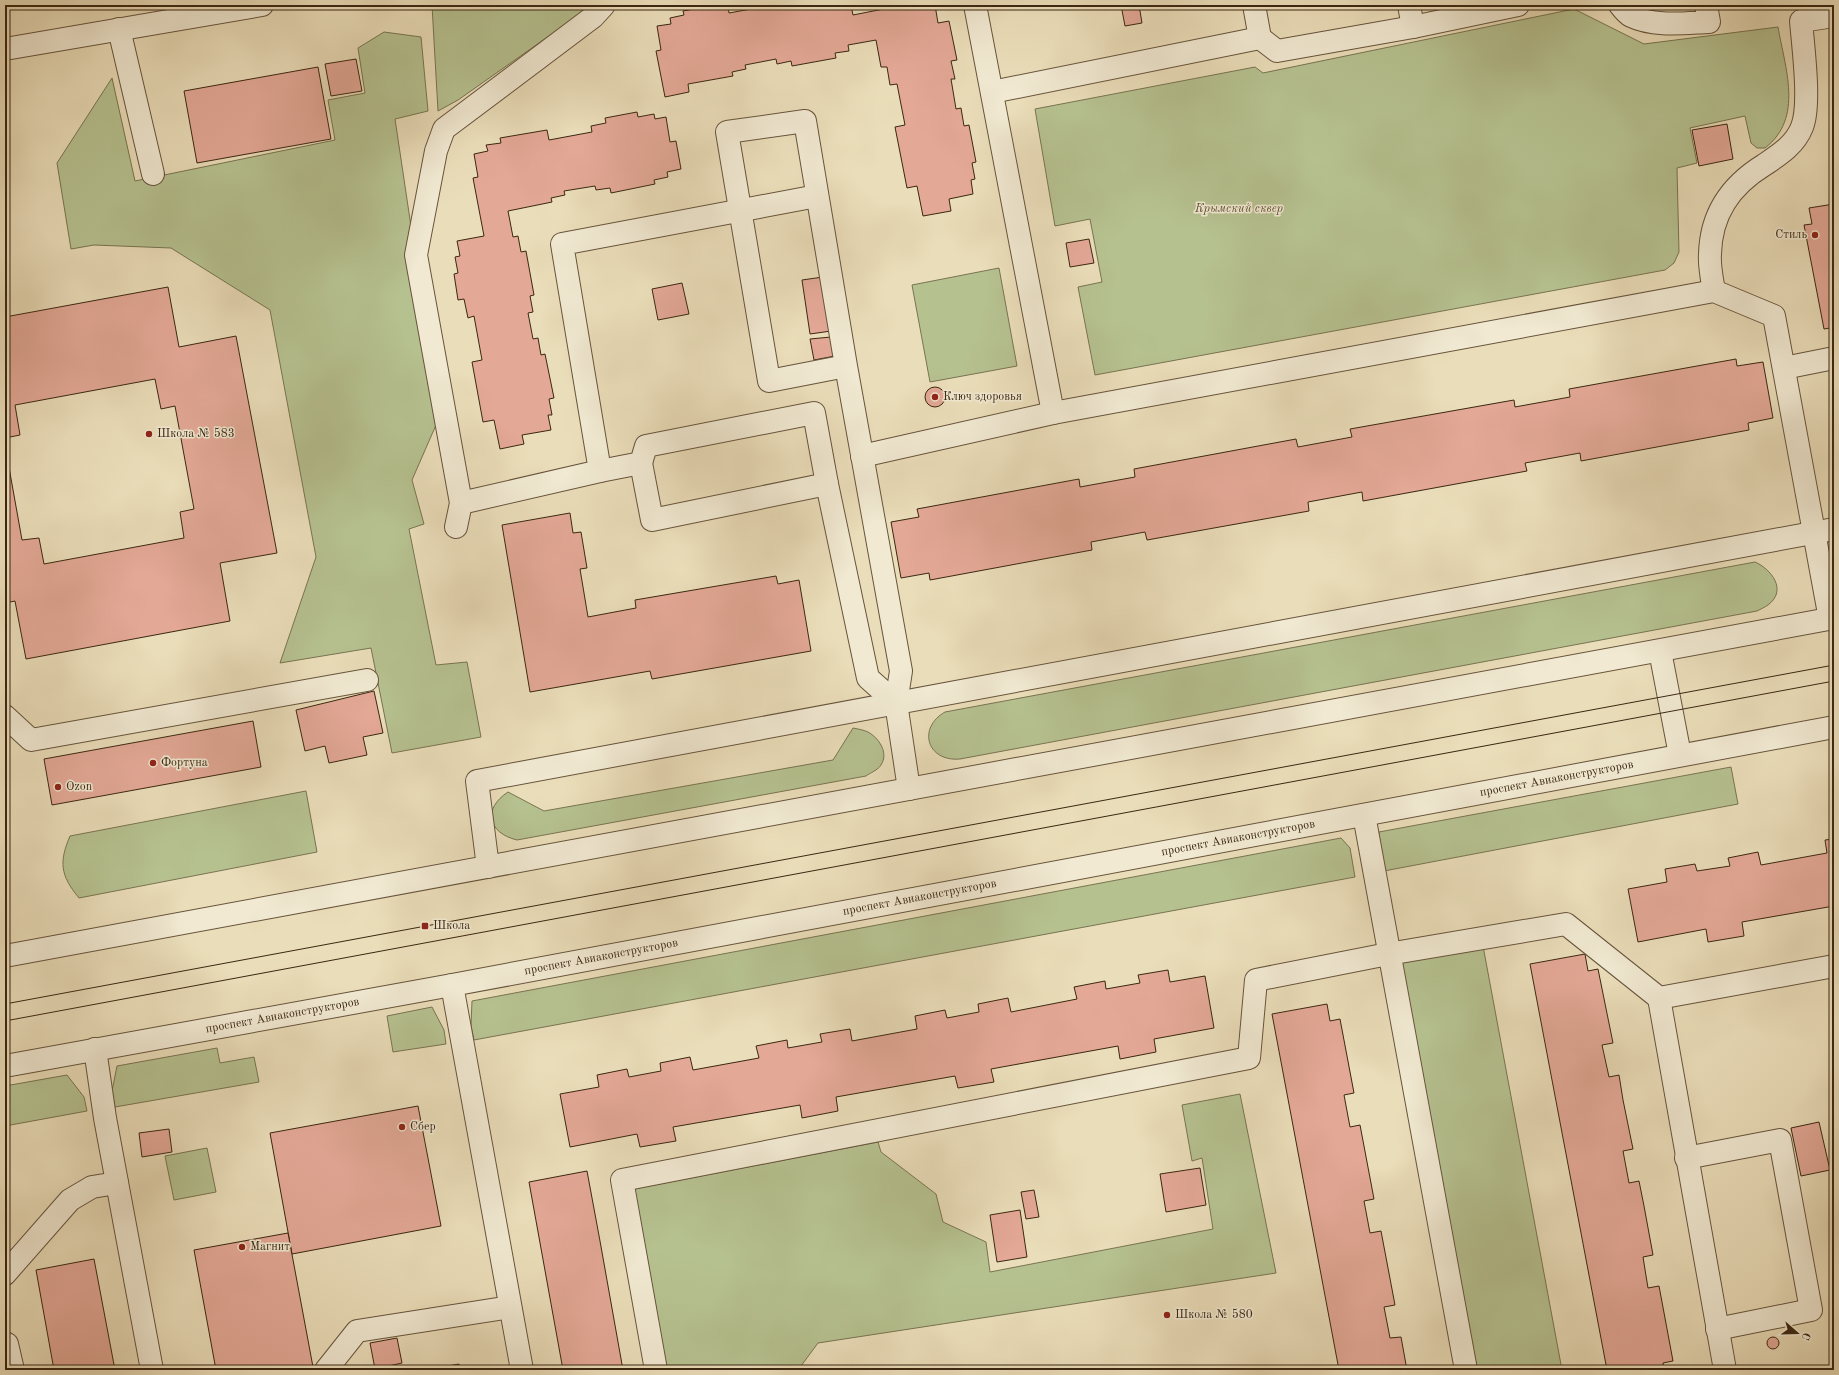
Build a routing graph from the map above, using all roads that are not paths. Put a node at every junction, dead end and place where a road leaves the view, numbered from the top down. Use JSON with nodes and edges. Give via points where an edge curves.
{"nodes":[{"id":1,"x":262,"y":5,"type":"edge"},
{"id":2,"x":604,"y":5,"type":"edge"},
{"id":3,"x":975,"y":5,"type":"edge"},
{"id":4,"x":1254,"y":5,"type":"edge"},
{"id":5,"x":1409,"y":5,"type":"edge"},
{"id":6,"x":1518,"y":5,"type":"edge"},
{"id":7,"x":1620,"y":5,"type":"edge"},
{"id":8,"x":1706,"y":5,"type":"edge"},
{"id":9,"x":1834,"y":16,"type":"edge"},
{"id":10,"x":1413,"y":27,"type":"junction"},
{"id":11,"x":119,"y":29,"type":"junction"},
{"id":12,"x":1260,"y":38,"type":"junction"},
{"id":13,"x":5,"y":49,"type":"edge"},
{"id":14,"x":992,"y":92,"type":"junction"},
{"id":15,"x":153,"y":174,"type":"dead end"},
{"id":16,"x":817,"y":196,"type":"junction"},
{"id":17,"x":740,"y":211,"type":"junction"},
{"id":18,"x":1714,"y":291,"type":"junction"},
{"id":19,"x":1834,"y":358,"type":"edge"},
{"id":20,"x":846,"y":366,"type":"junction"},
{"id":21,"x":1784,"y":368,"type":"junction"},
{"id":22,"x":1053,"y":412,"type":"junction"},
{"id":23,"x":862,"y":456,"type":"junction"},
{"id":24,"x":641,"y":463,"type":"junction"},
{"id":25,"x":600,"y":472,"type":"junction"},
{"id":26,"x":827,"y":484,"type":"junction"},
{"id":27,"x":461,"y":503,"type":"junction"},
{"id":28,"x":456,"y":527,"type":"dead end"},
{"id":29,"x":1824,"y":531,"type":"edge"},
{"id":30,"x":1832,"y":618,"type":"edge"},
{"id":31,"x":1660,"y":651,"type":"junction"},
{"id":32,"x":367,"y":680,"type":"dead end"},
{"id":33,"x":896,"y":703,"type":"junction"},
{"id":34,"x":5,"y":716,"type":"edge"},
{"id":35,"x":1834,"y":727,"type":"edge"},
{"id":36,"x":1680,"y":755,"type":"junction"},
{"id":37,"x":909,"y":789,"type":"junction"},
{"id":38,"x":1364,"y":815,"type":"junction"},
{"id":39,"x":488,"y":868,"type":"junction"},
{"id":40,"x":1388,"y":954,"type":"junction"},
{"id":41,"x":5,"y":956,"type":"edge"},
{"id":42,"x":1834,"y":966,"type":"edge"},
{"id":43,"x":452,"y":985,"type":"junction"},
{"id":44,"x":1659,"y":998,"type":"junction"},
{"id":45,"x":94,"y":1050,"type":"junction"},
{"id":46,"x":5,"y":1066,"type":"edge"},
{"id":47,"x":1686,"y":1158,"type":"junction"},
{"id":48,"x":117,"y":1183,"type":"junction"},
{"id":49,"x":5,"y":1274,"type":"edge"},
{"id":50,"x":510,"y":1307,"type":"junction"},
{"id":51,"x":1718,"y":1330,"type":"junction"},
{"id":52,"x":5,"y":1343,"type":"edge"},
{"id":53,"x":13,"y":1370,"type":"edge"},
{"id":54,"x":152,"y":1370,"type":"edge"},
{"id":55,"x":326,"y":1370,"type":"edge"},
{"id":56,"x":522,"y":1370,"type":"edge"},
{"id":57,"x":656,"y":1370,"type":"edge"},
{"id":58,"x":1466,"y":1370,"type":"edge"},
{"id":59,"x":1725,"y":1370,"type":"edge"}],
"edges":[{"from":1,"to":11,"type":"street"},
{"from":2,"to":27,"type":"street","via":[[593,17],[444,129],[436,151],[416,255]]},
{"from":3,"to":14,"type":"street"},
{"from":4,"to":12,"type":"street"},
{"from":5,"to":10,"type":"street"},
{"from":6,"to":10,"type":"street"},
{"from":7,"to":8,"type":"street","via":[[1630,16],[1649,22],[1682,23],[1709,22]]},
{"from":9,"to":18,"type":"street","via":[[1801,21],[1806,103],[1802,127],[1786,150],[1750,174],[1722,204],[1712,231],[1710,256]]},
{"from":10,"to":12,"type":"street","via":[[1277,51]]},
{"from":11,"to":13,"type":"street"},
{"from":11,"to":15,"type":"street"},
{"from":12,"to":14,"type":"street"},
{"from":14,"to":22,"type":"street"},
{"from":16,"to":17,"type":"street"},
{"from":16,"to":17,"type":"street","via":[[805,121],[727,132]]},
{"from":16,"to":20,"type":"street"},
{"from":17,"to":20,"type":"street","via":[[770,381]]},
{"from":17,"to":25,"type":"street","via":[[562,244]]},
{"from":18,"to":21,"type":"street","via":[[1774,316]]},
{"from":18,"to":22,"type":"street"},
{"from":19,"to":21,"type":"street"},
{"from":20,"to":23,"type":"street"},
{"from":21,"to":29,"type":"street"},
{"from":22,"to":23,"type":"street"},
{"from":23,"to":33,"type":"street","via":[[901,671]]},
{"from":24,"to":25,"type":"street"},
{"from":24,"to":26,"type":"street","via":[[652,520]]},
{"from":24,"to":26,"type":"street","via":[[646,446],[814,413]]},
{"from":25,"to":27,"type":"street"},
{"from":26,"to":33,"type":"street","via":[[868,678]]},
{"from":27,"to":28,"type":"street"},
{"from":29,"to":30,"type":"street"},
{"from":29,"to":33,"type":"street"},
{"from":30,"to":31,"type":"street"},
{"from":31,"to":36,"type":"street"},
{"from":31,"to":37,"type":"street"},
{"from":32,"to":34,"type":"street","via":[[30,740]]},
{"from":33,"to":37,"type":"street"},
{"from":33,"to":39,"type":"street","via":[[476,781]]},
{"from":35,"to":36,"type":"street","name":"проспект Авиаконструкторов"},
{"from":36,"to":38,"type":"street","name":"проспект Авиаконструкторов"},
{"from":37,"to":39,"type":"street"},
{"from":38,"to":40,"type":"street"},
{"from":38,"to":43,"type":"street","name":"проспект Авиаконструкторов"},
{"from":39,"to":41,"type":"street"},
{"from":40,"to":44,"type":"street","via":[[1566,924]]},
{"from":40,"to":57,"type":"street","via":[[1256,980],[1249,1058],[622,1180]]},
{"from":40,"to":58,"type":"street"},
{"from":42,"to":44,"type":"street"},
{"from":43,"to":45,"type":"street","name":"проспект Авиаконструкторов"},
{"from":43,"to":50,"type":"street"},
{"from":44,"to":47,"type":"street"},
{"from":45,"to":46,"type":"street","name":"проспект Авиаконструкторов"},
{"from":45,"to":48,"type":"street"},
{"from":47,"to":51,"type":"street"},
{"from":47,"to":51,"type":"street","via":[[1780,1140],[1811,1310]]},
{"from":48,"to":49,"type":"street","via":[[92,1187],[70,1200]]},
{"from":48,"to":54,"type":"street"},
{"from":50,"to":55,"type":"street","via":[[357,1331]]},
{"from":50,"to":56,"type":"street"},
{"from":51,"to":59,"type":"street"},
{"from":52,"to":53,"type":"street"}]}
